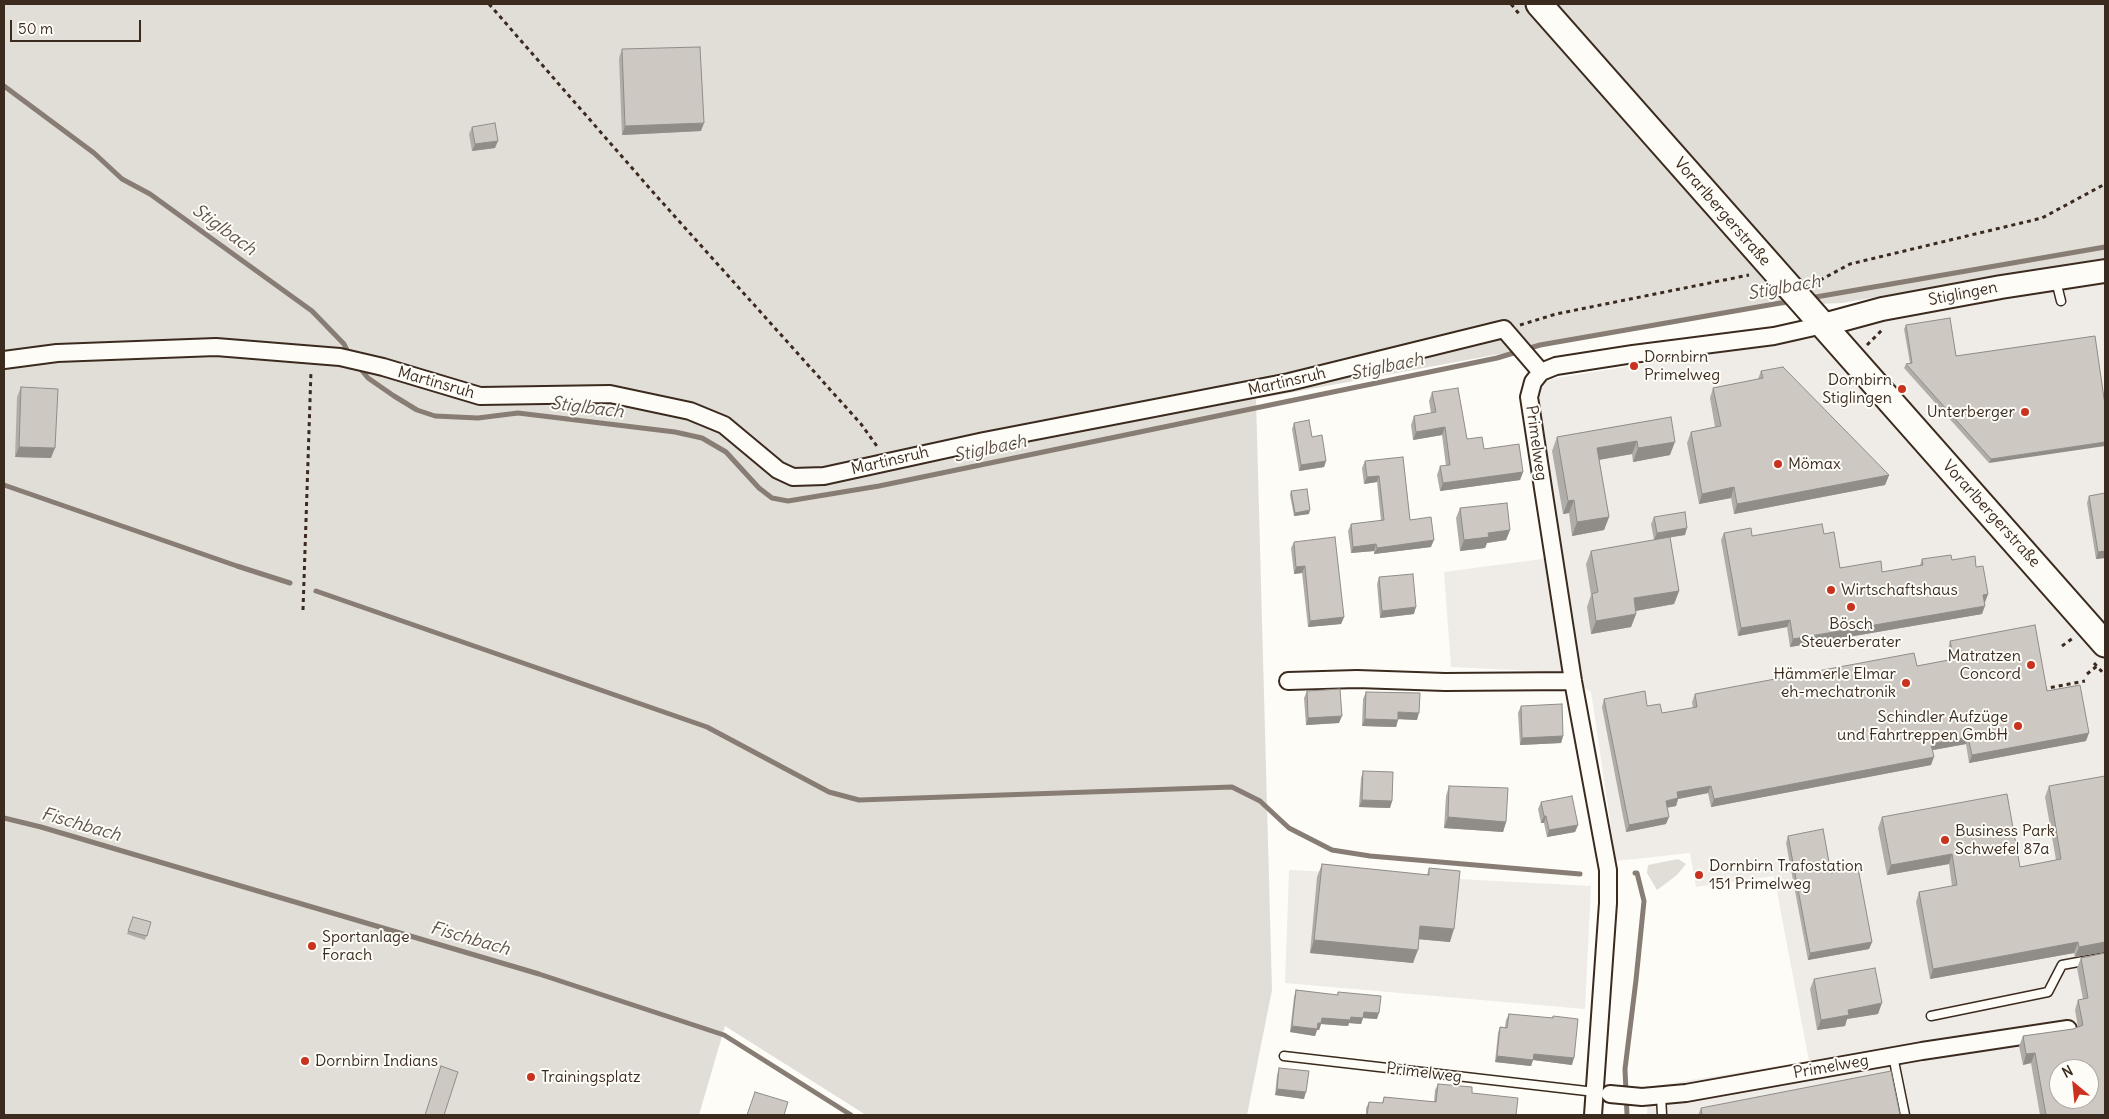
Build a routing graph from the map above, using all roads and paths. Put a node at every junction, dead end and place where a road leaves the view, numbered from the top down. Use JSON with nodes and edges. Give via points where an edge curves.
{"nodes":[{"id":1,"x":489,"y":4,"type":"edge"},
{"id":2,"x":1539,"y":4,"type":"edge"},
{"id":3,"x":2105,"y":184,"type":"edge"},
{"id":4,"x":2105,"y":271,"type":"edge"},
{"id":5,"x":1749,"y":275,"type":"dead end"},
{"id":6,"x":2055,"y":279,"type":"junction"},
{"id":7,"x":1802,"y":286,"type":"junction"},
{"id":8,"x":2061,"y":301,"type":"dead end"},
{"id":9,"x":1819,"y":321,"type":"junction"},
{"id":10,"x":1508,"y":334,"type":"junction"},
{"id":11,"x":312,"y":355,"type":"junction"},
{"id":12,"x":4,"y":360,"type":"edge"},
{"id":13,"x":1536,"y":366,"type":"junction"},
{"id":14,"x":889,"y":462,"type":"junction"},
{"id":15,"x":303,"y":610,"type":"dead end"},
{"id":16,"x":2073,"y":638,"type":"dead end"},
{"id":17,"x":2062,"y":646,"type":"dead end"},
{"id":18,"x":2101,"y":655,"type":"edge"},
{"id":19,"x":2087,"y":674,"type":"dead end"},
{"id":20,"x":1288,"y":681,"type":"dead end"},
{"id":21,"x":1573,"y":681,"type":"junction"},
{"id":22,"x":2085,"y":681,"type":"dead end"},
{"id":23,"x":2041,"y":690,"type":"edge"},
{"id":24,"x":2105,"y":956,"type":"edge"},
{"id":25,"x":1932,"y":1016,"type":"dead end"},
{"id":26,"x":2068,"y":1029,"type":"edge"},
{"id":27,"x":1284,"y":1056,"type":"dead end"},
{"id":28,"x":1893,"y":1056,"type":"junction"},
{"id":29,"x":1602,"y":1093,"type":"junction"},
{"id":30,"x":1661,"y":1095,"type":"junction"},
{"id":31,"x":1593,"y":1115,"type":"edge"},
{"id":32,"x":1662,"y":1115,"type":"edge"},
{"id":33,"x":1905,"y":1115,"type":"edge"}],
"edges":[{"from":1,"to":14,"type":"path","via":[[860,424]]},
{"from":2,"to":7,"type":"main road","name":"Vorarlbergerstraße"},
{"from":3,"to":7,"type":"path","via":[[2042,218],[1850,264]]},
{"from":4,"to":6,"type":"main road","name":"Stiglingen"},
{"from":5,"to":10,"type":"path","via":[[1556,314]]},
{"from":6,"to":8,"type":"lane"},
{"from":6,"to":9,"type":"main road","name":"Stiglingen"},
{"from":7,"to":9,"type":"main road","name":"Vorarlbergerstraße"},
{"from":9,"to":13,"type":"street","via":[[1774,336],[1556,366]]},
{"from":9,"to":18,"type":"main road","name":"Vorarlbergerstraße"},
{"from":10,"to":13,"type":"street"},
{"from":10,"to":14,"type":"street","name":"Martinsruh","via":[[1289,382]]},
{"from":11,"to":12,"type":"street","via":[[216,347],[57,353]]},
{"from":11,"to":14,"type":"street","name":"Martinsruh","via":[[369,363],[480,396],[610,394],[690,411],[724,425],[778,470],[793,477],[824,476]]},
{"from":11,"to":15,"type":"path"},
{"from":13,"to":21,"type":"street","name":"Primelweg","via":[[1529,397]]},
{"from":16,"to":17,"type":"path"},
{"from":18,"to":19,"type":"path"},
{"from":20,"to":21,"type":"street"},
{"from":21,"to":29,"type":"street","name":"Primelweg","via":[[1608,870]]},
{"from":22,"to":23,"type":"path"},
{"from":24,"to":25,"type":"lane","via":[[2062,965],[2048,992]]},
{"from":26,"to":28,"type":"street","name":"Primelweg"},
{"from":27,"to":29,"type":"lane","name":"Primelweg"},
{"from":28,"to":30,"type":"street","name":"Primelweg"},
{"from":28,"to":33,"type":"lane"},
{"from":29,"to":30,"type":"street","name":"Primelweg","via":[[1642,1097]]},
{"from":29,"to":31,"type":"street","name":"Primelweg"},
{"from":30,"to":32,"type":"lane"}]}
